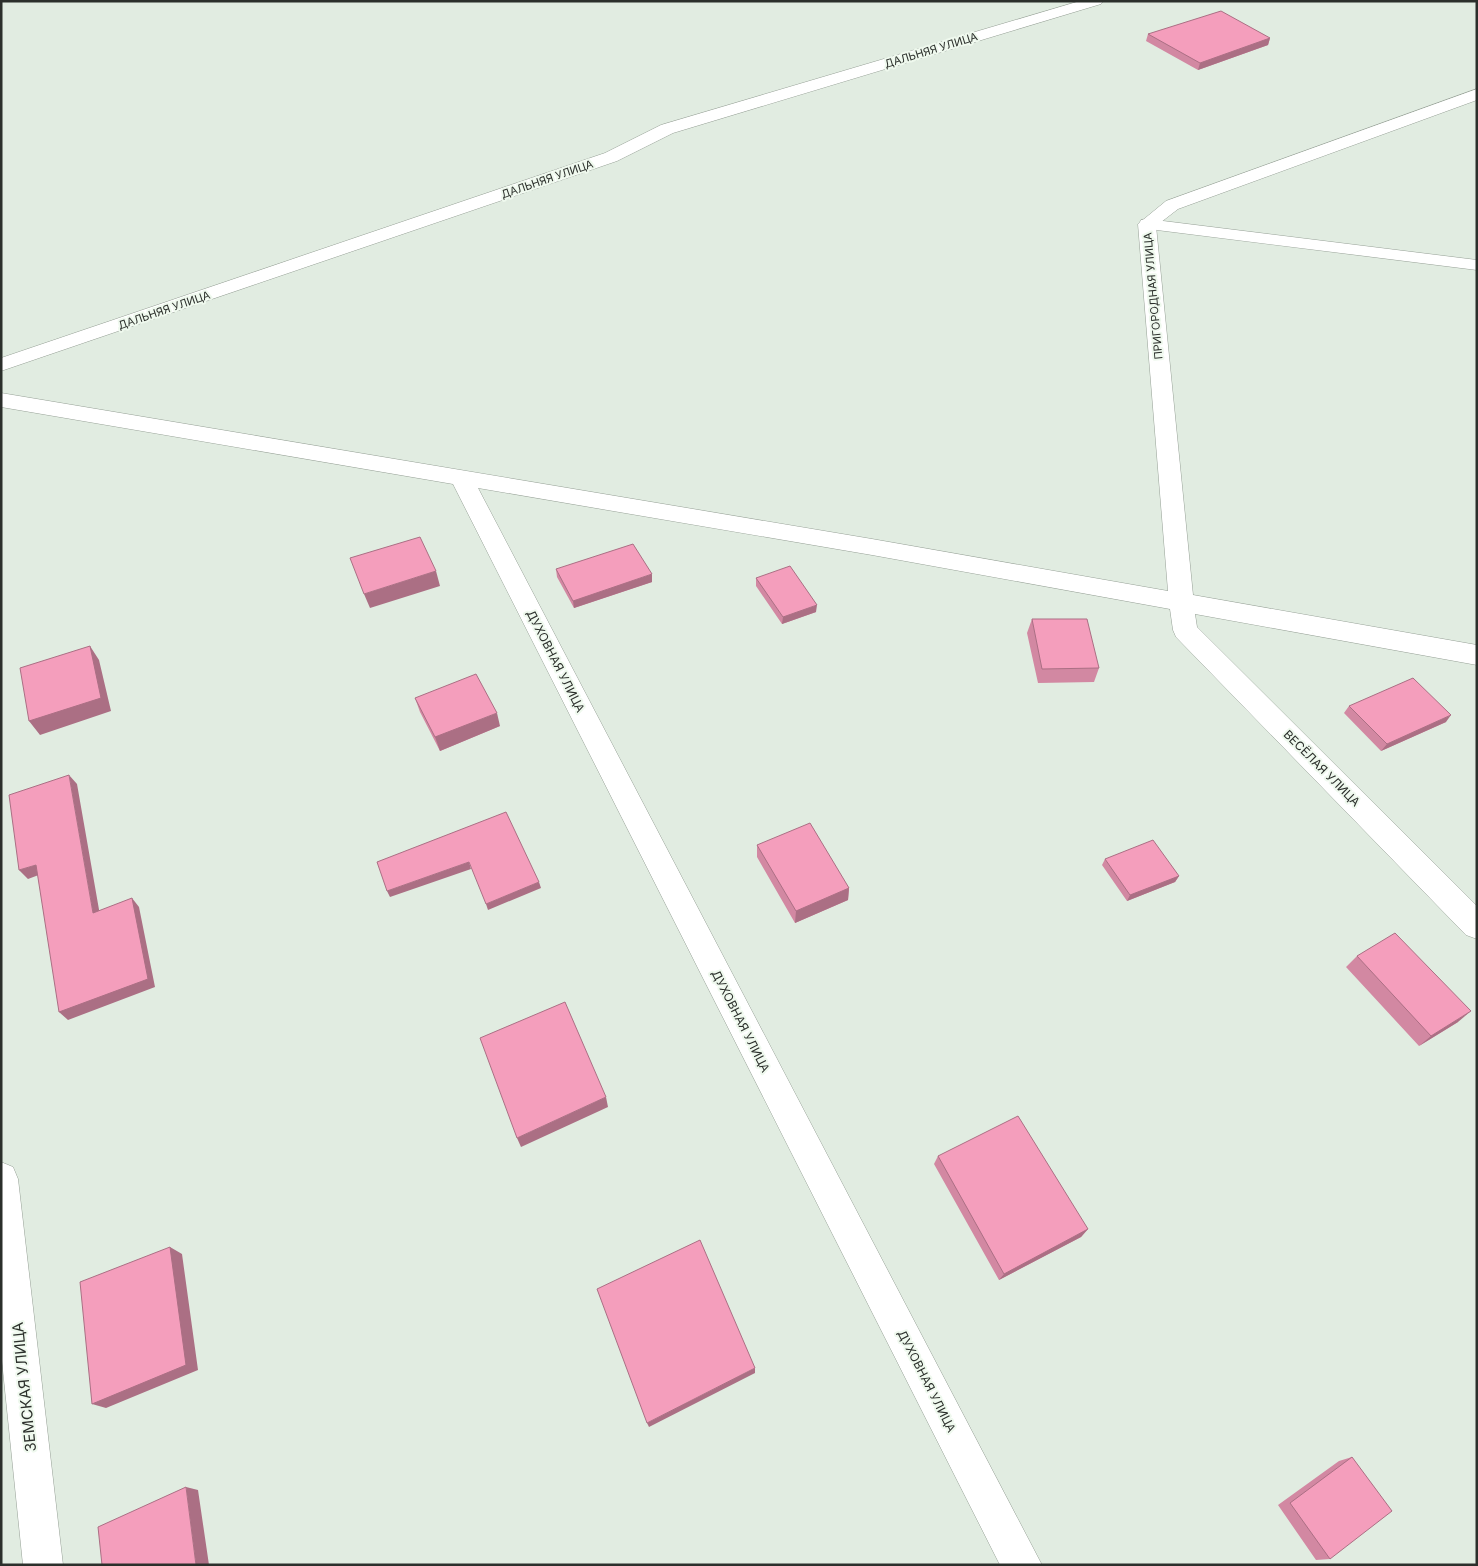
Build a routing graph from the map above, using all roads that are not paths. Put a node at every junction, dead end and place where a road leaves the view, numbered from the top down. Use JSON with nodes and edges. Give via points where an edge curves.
{"nodes":[{"id":1,"x":1096,"y":1,"type":"edge"},
{"id":2,"x":1477,"y":94,"type":"edge"},
{"id":3,"x":1147,"y":224,"type":"junction"},
{"id":4,"x":1477,"y":266,"type":"edge"},
{"id":5,"x":1,"y":365,"type":"edge"},
{"id":6,"x":1,"y":400,"type":"edge"},
{"id":7,"x":461,"y":477,"type":"junction"},
{"id":8,"x":1181,"y":603,"type":"junction"},
{"id":9,"x":1477,"y":655,"type":"edge"},
{"id":10,"x":1477,"y":926,"type":"edge"},
{"id":11,"x":1,"y":1179,"type":"edge"},
{"id":12,"x":43,"y":1565,"type":"edge"},
{"id":13,"x":1022,"y":1565,"type":"edge"}],
"edges":[{"from":1,"to":5,"type":"street","name":"ДАЛЬНЯЯ УЛИЦА","via":[[667,128],[611,157]]},
{"from":2,"to":3,"type":"street","name":"ПРИГОРОДНАЯ УЛИЦА","via":[[1172,205]]},
{"from":3,"to":4,"type":"lane"},
{"from":3,"to":8,"type":"street","name":"ПРИГОРОДНАЯ УЛИЦА"},
{"from":6,"to":7,"type":"street"},
{"from":7,"to":8,"type":"street"},
{"from":7,"to":13,"type":"street","name":"ДУХОВНАЯ УЛИЦА"},
{"from":8,"to":9,"type":"street"},
{"from":8,"to":10,"type":"street","name":"ВЕСЁЛАЯ УЛИЦА","via":[[1185,630]]},
{"from":11,"to":12,"type":"street","name":"ЗЕМСКАЯ УЛИЦА"}]}
